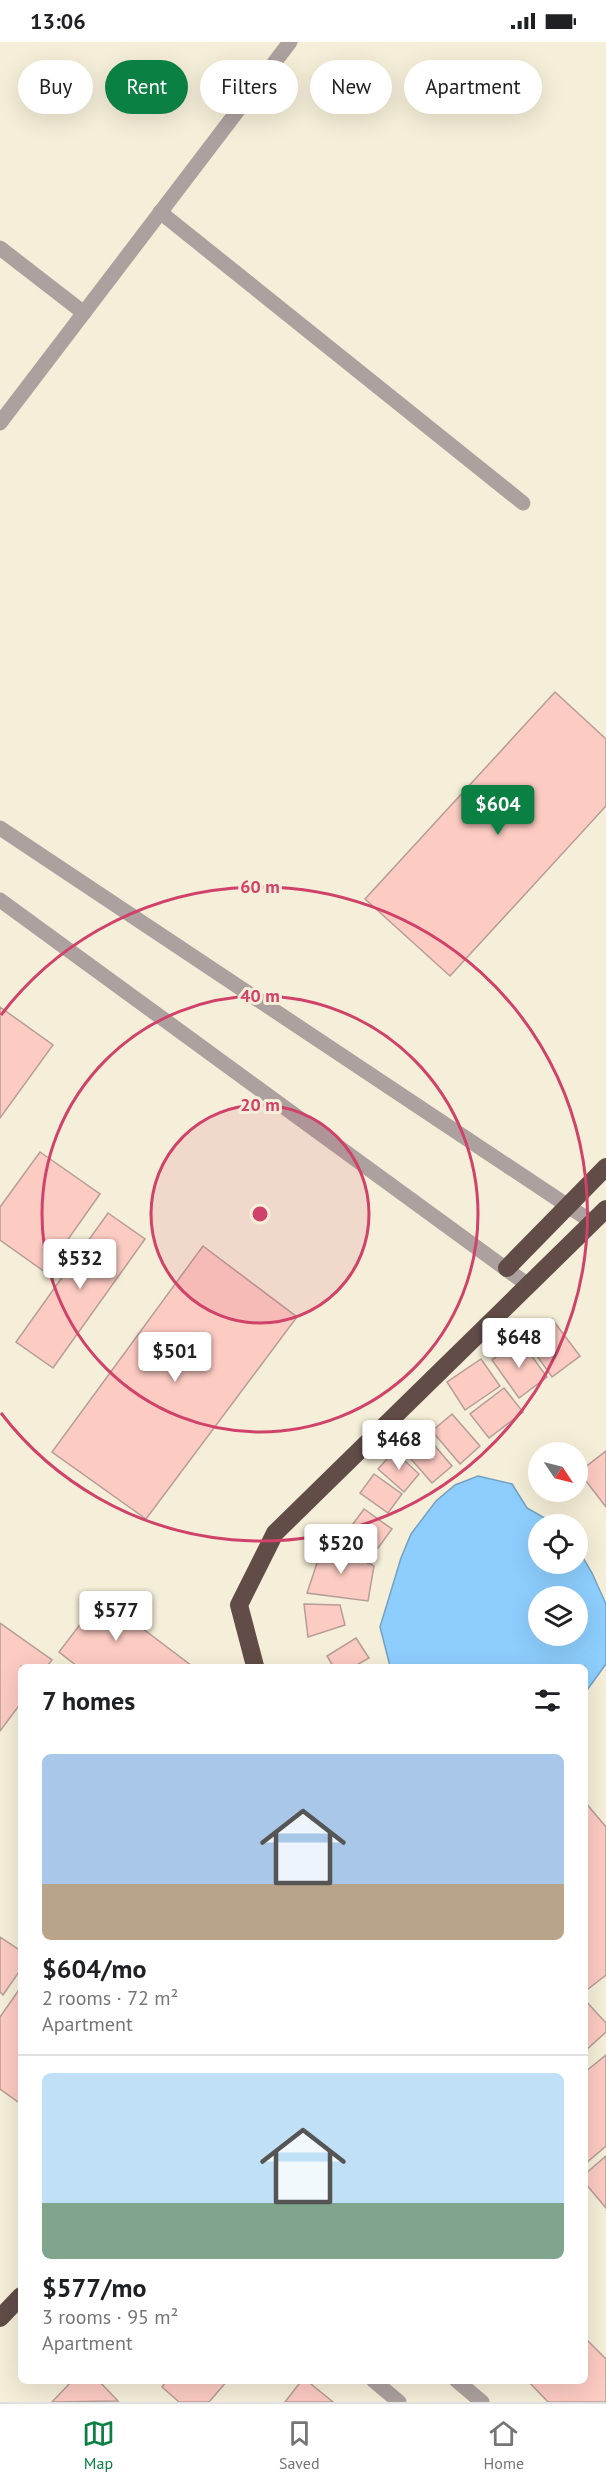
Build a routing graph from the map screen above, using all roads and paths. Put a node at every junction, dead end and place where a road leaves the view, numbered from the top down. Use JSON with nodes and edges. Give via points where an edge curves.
{"nodes":[{"id":1,"x":290,"y":42,"type":"edge"},
{"id":2,"x":160,"y":212,"type":"junction"},
{"id":3,"x":0,"y":248,"type":"edge"},
{"id":4,"x":84,"y":313,"type":"junction"},
{"id":5,"x":0,"y":423,"type":"edge"},
{"id":6,"x":523,"y":503,"type":"dead end"},
{"id":7,"x":0,"y":828,"type":"edge"},
{"id":8,"x":0,"y":900,"type":"edge"},
{"id":9,"x":606,"y":1167,"type":"edge"},
{"id":10,"x":568,"y":1206,"type":"junction"},
{"id":11,"x":606,"y":1209,"type":"edge"},
{"id":12,"x":592,"y":1222,"type":"junction"},
{"id":13,"x":507,"y":1268,"type":"junction"},
{"id":14,"x":528,"y":1285,"type":"junction"},
{"id":15,"x":254,"y":1664,"type":"edge"},
{"id":16,"x":18,"y":2299,"type":"edge"},
{"id":17,"x":0,"y":2318,"type":"edge"},
{"id":18,"x":378,"y":2384,"type":"edge"},
{"id":19,"x":461,"y":2384,"type":"edge"},
{"id":20,"x":399,"y":2402,"type":"edge"},
{"id":21,"x":482,"y":2402,"type":"edge"}],
"edges":[{"from":1,"to":2,"type":"street"},
{"from":2,"to":4,"type":"street"},
{"from":2,"to":6,"type":"street"},
{"from":3,"to":4,"type":"street"},
{"from":4,"to":5,"type":"street"},
{"from":7,"to":10,"type":"street"},
{"from":8,"to":13,"type":"street"},
{"from":9,"to":10,"type":"highway"},
{"from":10,"to":12,"type":"street"},
{"from":10,"to":13,"type":"highway"},
{"from":11,"to":12,"type":"highway"},
{"from":12,"to":14,"type":"highway"},
{"from":13,"to":14,"type":"street"},
{"from":14,"to":15,"type":"highway","via":[[275,1533],[239,1605]]},
{"from":16,"to":17,"type":"highway"},
{"from":18,"to":20,"type":"street"},
{"from":19,"to":21,"type":"street"}]}
